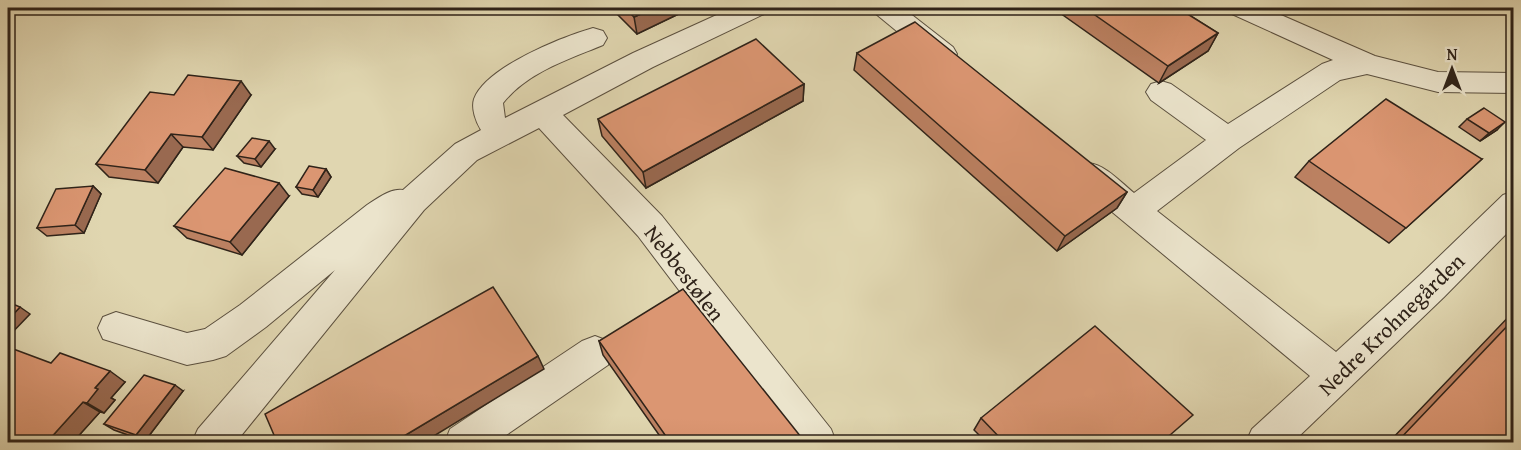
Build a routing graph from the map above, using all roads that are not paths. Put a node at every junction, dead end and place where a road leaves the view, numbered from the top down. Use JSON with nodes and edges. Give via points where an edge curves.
{"nodes":[{"id":1,"x":754,"y":8,"type":"edge"},
{"id":2,"x":886,"y":8,"type":"edge"},
{"id":3,"x":1242,"y":8,"type":"edge"},
{"id":4,"x":593,"y":38,"type":"dead end"},
{"id":5,"x":1367,"y":64,"type":"junction"},
{"id":6,"x":969,"y":75,"type":"edge"},
{"id":7,"x":1514,"y":83,"type":"edge"},
{"id":8,"x":1161,"y":92,"type":"dead end"},
{"id":9,"x":542,"y":112,"type":"junction"},
{"id":10,"x":499,"y":133,"type":"junction"},
{"id":11,"x":1228,"y":140,"type":"junction"},
{"id":12,"x":1060,"y":151,"type":"edge"},
{"id":13,"x":413,"y":201,"type":"junction"},
{"id":14,"x":1514,"y":204,"type":"edge"},
{"id":15,"x":1133,"y":211,"type":"junction"},
{"id":16,"x":116,"y":328,"type":"dead end"},
{"id":17,"x":595,"y":353,"type":"dead end"},
{"id":18,"x":1337,"y":375,"type":"junction"},
{"id":19,"x":212,"y":442,"type":"edge"},
{"id":20,"x":464,"y":442,"type":"edge"},
{"id":21,"x":817,"y":442,"type":"edge"},
{"id":22,"x":1266,"y":442,"type":"edge"}],
"edges":[{"from":1,"to":9,"type":"street"},
{"from":2,"to":6,"type":"street"},
{"from":3,"to":5,"type":"street"},
{"from":4,"to":10,"type":"street","via":[[522,69],[499,86],[488,101],[490,119]]},
{"from":5,"to":7,"type":"street","via":[[1438,82]]},
{"from":5,"to":11,"type":"street","via":[[1332,71]]},
{"from":8,"to":11,"type":"street"},
{"from":9,"to":10,"type":"street"},
{"from":9,"to":21,"type":"street","name":"Nebbestølen","via":[[650,226]]},
{"from":10,"to":13,"type":"street","via":[[466,152]]},
{"from":11,"to":15,"type":"street"},
{"from":12,"to":15,"type":"street"},
{"from":13,"to":16,"type":"street","via":[[403,200],[379,214],[213,344],[187,349]]},
{"from":13,"to":19,"type":"street"},
{"from":14,"to":18,"type":"street","name":"Nedre Krohnegården"},
{"from":15,"to":18,"type":"street"},
{"from":17,"to":20,"type":"street"},
{"from":18,"to":22,"type":"street","name":"Nedre Krohnegården"}]}
